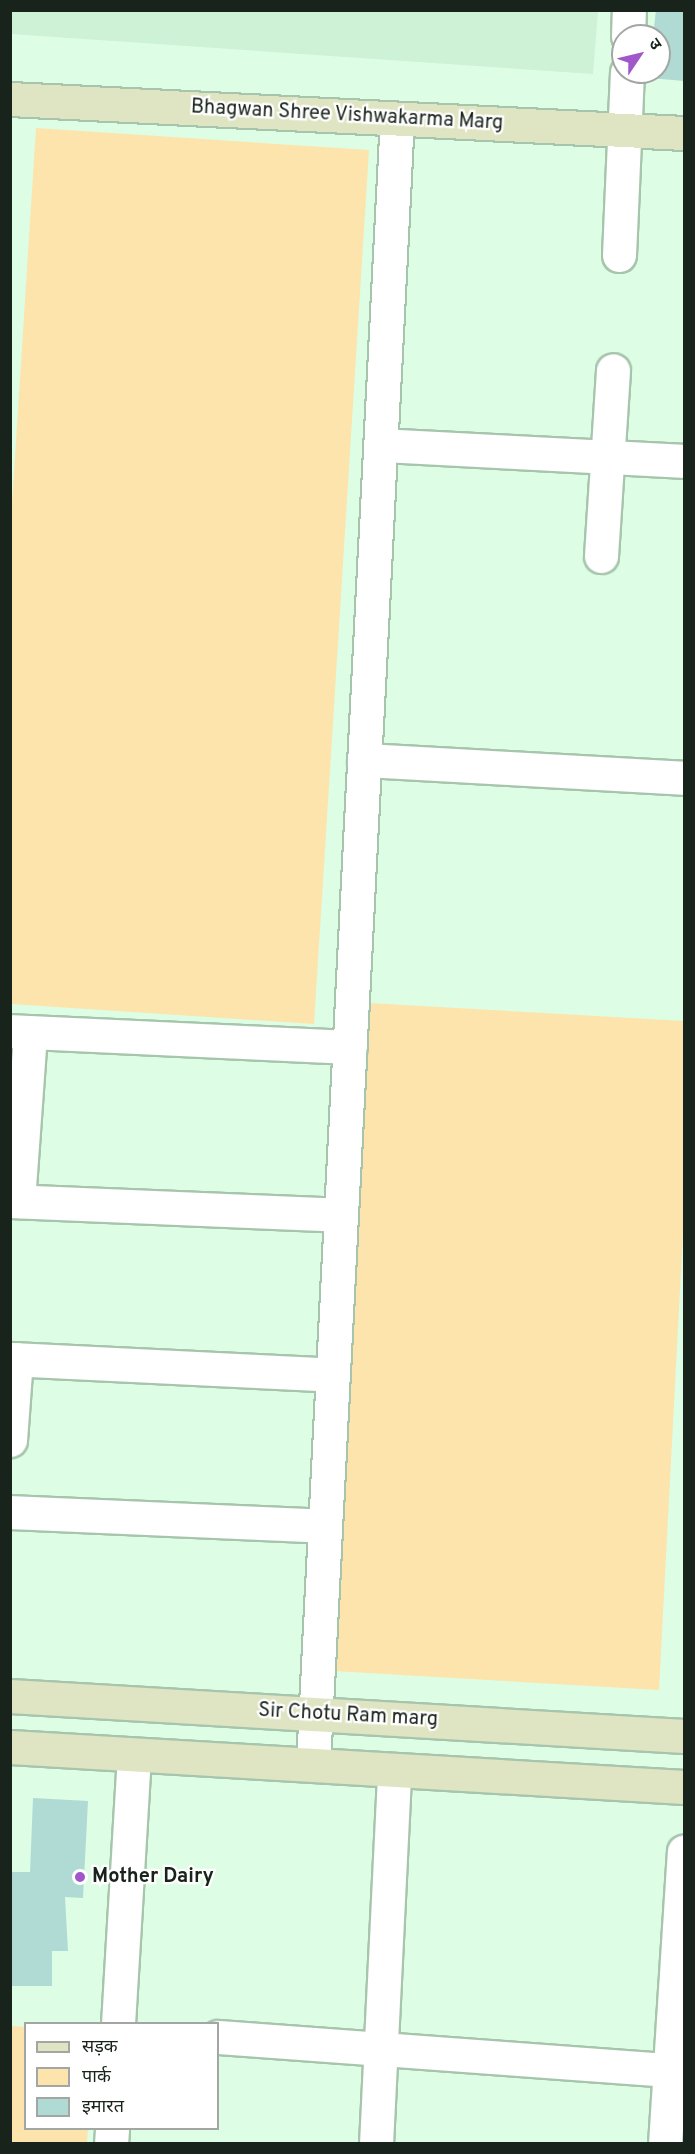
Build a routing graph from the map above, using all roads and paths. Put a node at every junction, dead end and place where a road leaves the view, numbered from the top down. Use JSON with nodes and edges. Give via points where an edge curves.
{"nodes":[{"id":1,"x":626,"y":84,"type":"edge"},
{"id":2,"x":10,"y":99,"type":"edge"},
{"id":3,"x":397,"y":119,"type":"junction"},
{"id":4,"x":624,"y":129,"type":"junction"},
{"id":5,"x":684,"y":133,"type":"edge"},
{"id":6,"x":619,"y":255,"type":"dead end"},
{"id":7,"x":613,"y":370,"type":"dead end"},
{"id":8,"x":381,"y":445,"type":"junction"},
{"id":9,"x":607,"y":457,"type":"junction"},
{"id":10,"x":684,"y":461,"type":"edge"},
{"id":11,"x":601,"y":556,"type":"dead end"},
{"id":12,"x":364,"y":760,"type":"junction"},
{"id":13,"x":684,"y":778,"type":"edge"},
{"id":14,"x":20,"y":1031,"type":"edge"},
{"id":15,"x":350,"y":1047,"type":"junction"},
{"id":16,"x":14,"y":1201,"type":"edge"},
{"id":17,"x":341,"y":1215,"type":"junction"},
{"id":18,"x":13,"y":1359,"type":"edge"},
{"id":19,"x":333,"y":1375,"type":"junction"},
{"id":20,"x":10,"y":1440,"type":"edge"},
{"id":21,"x":10,"y":1512,"type":"edge"},
{"id":22,"x":325,"y":1526,"type":"junction"},
{"id":23,"x":10,"y":1696,"type":"edge"},
{"id":24,"x":315,"y":1714,"type":"junction"},
{"id":25,"x":684,"y":1736,"type":"edge"},
{"id":26,"x":10,"y":1747,"type":"edge"},
{"id":27,"x":134,"y":1755,"type":"junction"},
{"id":28,"x":313,"y":1764,"type":"junction"},
{"id":29,"x":394,"y":1770,"type":"junction"},
{"id":30,"x":684,"y":1786,"type":"edge"},
{"id":31,"x":684,"y":1851,"type":"edge"},
{"id":32,"x":118,"y":2022,"type":"edge"},
{"id":33,"x":219,"y":2037,"type":"edge"},
{"id":34,"x":380,"y":2049,"type":"junction"},
{"id":35,"x":675,"y":2060,"type":"edge"},
{"id":36,"x":376,"y":2144,"type":"edge"},
{"id":37,"x":665,"y":2144,"type":"edge"}],
"edges":[{"from":1,"to":4,"type":"street"},
{"from":2,"to":3,"type":"street","name":"Bhagwan Shree Vishwakarma Marg"},
{"from":3,"to":4,"type":"street","name":"Bhagwan Shree Vishwakarma Marg"},
{"from":3,"to":8,"type":"street"},
{"from":4,"to":5,"type":"street","name":"Bhagwan Shree Vishwakarma Marg"},
{"from":4,"to":6,"type":"street"},
{"from":7,"to":9,"type":"street"},
{"from":8,"to":9,"type":"street"},
{"from":8,"to":12,"type":"street"},
{"from":9,"to":10,"type":"street"},
{"from":9,"to":11,"type":"street"},
{"from":12,"to":13,"type":"street"},
{"from":12,"to":15,"type":"street"},
{"from":14,"to":15,"type":"street"},
{"from":14,"to":16,"type":"street"},
{"from":15,"to":17,"type":"street"},
{"from":16,"to":17,"type":"street"},
{"from":17,"to":19,"type":"street"},
{"from":18,"to":19,"type":"street"},
{"from":18,"to":20,"type":"street"},
{"from":19,"to":22,"type":"street"},
{"from":21,"to":22,"type":"street"},
{"from":22,"to":24,"type":"street"},
{"from":23,"to":24,"type":"street","name":"Sir Chotu Ram marg"},
{"from":24,"to":25,"type":"street","name":"Sir Chotu Ram marg"},
{"from":24,"to":28,"type":"street"},
{"from":26,"to":27,"type":"street"},
{"from":27,"to":28,"type":"street"},
{"from":27,"to":32,"type":"street"},
{"from":28,"to":29,"type":"street"},
{"from":29,"to":30,"type":"street"},
{"from":29,"to":34,"type":"street"},
{"from":31,"to":35,"type":"street"},
{"from":33,"to":34,"type":"street"},
{"from":34,"to":35,"type":"street"},
{"from":34,"to":36,"type":"street"},
{"from":35,"to":37,"type":"street"}]}
